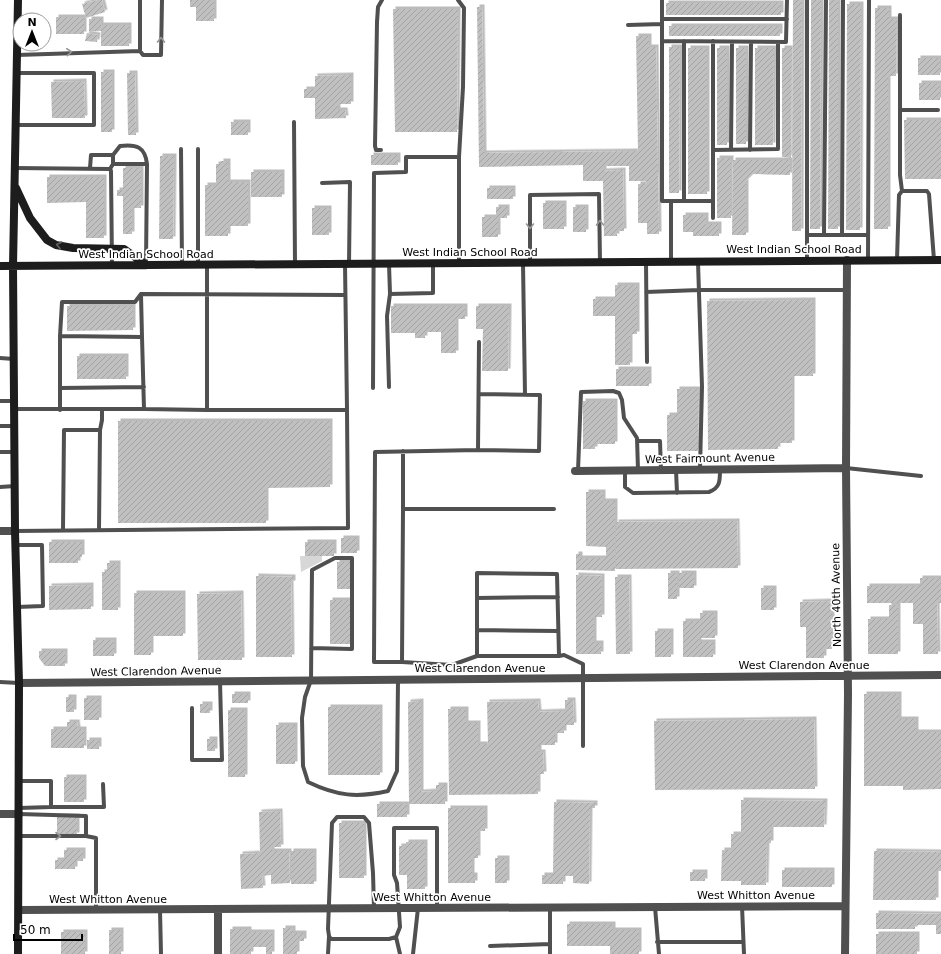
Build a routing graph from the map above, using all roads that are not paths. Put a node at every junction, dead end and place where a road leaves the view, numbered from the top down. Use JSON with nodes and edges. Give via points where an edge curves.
{"nodes":[{"id":1,"x":18,"y":0,"type":"edge"},
{"id":2,"x":140,"y":0,"type":"edge"},
{"id":3,"x":162,"y":0,"type":"edge"},
{"id":4,"x":382,"y":0,"type":"edge"},
{"id":5,"x":458,"y":0,"type":"edge"},
{"id":6,"x":662,"y":0,"type":"edge"},
{"id":7,"x":787,"y":0,"type":"edge"},
{"id":8,"x":807,"y":0,"type":"edge"},
{"id":9,"x":826,"y":0,"type":"edge"},
{"id":10,"x":843,"y":0,"type":"edge"},
{"id":11,"x":869,"y":0,"type":"edge"},
{"id":12,"x":900,"y":15,"type":"dead end"},
{"id":13,"x":662,"y":19,"type":"junction"},
{"id":14,"x":787,"y":20,"type":"junction"},
{"id":15,"x":662,"y":24,"type":"junction"},
{"id":16,"x":628,"y":25,"type":"dead end"},
{"id":17,"x":662,"y":41,"type":"junction"},
{"id":18,"x":684,"y":41,"type":"junction"},
{"id":19,"x":713,"y":42,"type":"junction"},
{"id":20,"x":732,"y":42,"type":"junction"},
{"id":21,"x":751,"y":42,"type":"junction"},
{"id":22,"x":778,"y":42,"type":"junction"},
{"id":23,"x":140,"y":51,"type":"junction"},
{"id":24,"x":17,"y":54,"type":"junction"},
{"id":25,"x":16,"y":73,"type":"junction"},
{"id":26,"x":900,"y":110,"type":"junction"},
{"id":27,"x":938,"y":110,"type":"dead end"},
{"id":28,"x":294,"y":122,"type":"dead end"},
{"id":29,"x":15,"y":125,"type":"junction"},
{"id":30,"x":181,"y":149,"type":"dead end"},
{"id":31,"x":198,"y":149,"type":"dead end"},
{"id":32,"x":381,"y":150,"type":"dead end"},
{"id":33,"x":713,"y":150,"type":"junction"},
{"id":34,"x":732,"y":150,"type":"junction"},
{"id":35,"x":750,"y":150,"type":"junction"},
{"id":36,"x":113,"y":155,"type":"junction"},
{"id":37,"x":459,"y":157,"type":"junction"},
{"id":38,"x":113,"y":164,"type":"junction"},
{"id":39,"x":147,"y":164,"type":"junction"},
{"id":40,"x":15,"y":168,"type":"junction"},
{"id":41,"x":90,"y":168,"type":"junction"},
{"id":42,"x":110,"y":169,"type":"junction"},
{"id":43,"x":322,"y":182,"type":"dead end"},
{"id":44,"x":14,"y":183,"type":"junction"},
{"id":45,"x":902,"y":191,"type":"junction"},
{"id":46,"x":671,"y":202,"type":"junction"},
{"id":47,"x":684,"y":202,"type":"junction"},
{"id":48,"x":712,"y":202,"type":"junction"},
{"id":49,"x":712,"y":218,"type":"dead end"},
{"id":50,"x":842,"y":234,"type":"junction"},
{"id":51,"x":868,"y":234,"type":"junction"},
{"id":52,"x":807,"y":235,"type":"junction"},
{"id":53,"x":824,"y":235,"type":"junction"},
{"id":54,"x":112,"y":248,"type":"junction"},
{"id":55,"x":807,"y":260,"type":"junction"},
{"id":56,"x":847,"y":260,"type":"junction"},
{"id":57,"x":868,"y":260,"type":"junction"},
{"id":58,"x":897,"y":260,"type":"junction"},
{"id":59,"x":937,"y":260,"type":"edge"},
{"id":60,"x":698,"y":261,"type":"junction"},
{"id":61,"x":600,"y":262,"type":"junction"},
{"id":62,"x":646,"y":262,"type":"junction"},
{"id":63,"x":671,"y":262,"type":"junction"},
{"id":64,"x":527,"y":263,"type":"junction"},
{"id":65,"x":295,"y":264,"type":"junction"},
{"id":66,"x":347,"y":264,"type":"junction"},
{"id":67,"x":373,"y":264,"type":"junction"},
{"id":68,"x":389,"y":264,"type":"junction"},
{"id":69,"x":433,"y":264,"type":"junction"},
{"id":70,"x":459,"y":264,"type":"junction"},
{"id":71,"x":112,"y":265,"type":"junction"},
{"id":72,"x":146,"y":265,"type":"junction"},
{"id":73,"x":182,"y":265,"type":"junction"},
{"id":74,"x":203,"y":265,"type":"junction"},
{"id":75,"x":0,"y":266,"type":"edge"},
{"id":76,"x":13,"y":266,"type":"junction"},
{"id":77,"x":699,"y":290,"type":"junction"},
{"id":78,"x":847,"y":290,"type":"junction"},
{"id":79,"x":646,"y":292,"type":"junction"},
{"id":80,"x":141,"y":294,"type":"junction"},
{"id":81,"x":390,"y":294,"type":"junction"},
{"id":82,"x":207,"y":295,"type":"junction"},
{"id":83,"x":345,"y":295,"type":"junction"},
{"id":84,"x":60,"y":336,"type":"junction"},
{"id":85,"x":142,"y":337,"type":"junction"},
{"id":86,"x":479,"y":342,"type":"dead end"},
{"id":87,"x":0,"y":358,"type":"edge"},
{"id":88,"x":14,"y":359,"type":"junction"},
{"id":89,"x":647,"y":362,"type":"dead end"},
{"id":90,"x":144,"y":387,"type":"junction"},
{"id":91,"x":389,"y":387,"type":"dead end"},
{"id":92,"x":60,"y":388,"type":"junction"},
{"id":93,"x":373,"y":388,"type":"dead end"},
{"id":94,"x":479,"y":394,"type":"junction"},
{"id":95,"x":525,"y":394,"type":"junction"},
{"id":96,"x":0,"y":401,"type":"edge"},
{"id":97,"x":14,"y":401,"type":"junction"},
{"id":98,"x":14,"y":409,"type":"junction"},
{"id":99,"x":102,"y":409,"type":"junction"},
{"id":100,"x":144,"y":409,"type":"junction"},
{"id":101,"x":60,"y":410,"type":"junction"},
{"id":102,"x":207,"y":410,"type":"junction"},
{"id":103,"x":347,"y":410,"type":"junction"},
{"id":104,"x":0,"y":426,"type":"edge"},
{"id":105,"x":14,"y":426,"type":"junction"},
{"id":106,"x":100,"y":430,"type":"junction"},
{"id":107,"x":637,"y":441,"type":"junction"},
{"id":108,"x":478,"y":450,"type":"junction"},
{"id":109,"x":403,"y":451,"type":"junction"},
{"id":110,"x":0,"y":452,"type":"edge"},
{"id":111,"x":15,"y":452,"type":"junction"},
{"id":112,"x":846,"y":468,"type":"junction"},
{"id":113,"x":700,"y":469,"type":"junction"},
{"id":114,"x":720,"y":469,"type":"junction"},
{"id":115,"x":625,"y":470,"type":"junction"},
{"id":116,"x":638,"y":470,"type":"junction"},
{"id":117,"x":661,"y":470,"type":"junction"},
{"id":118,"x":676,"y":470,"type":"junction"},
{"id":119,"x":577,"y":471,"type":"joint"},
{"id":120,"x":921,"y":476,"type":"dead end"},
{"id":121,"x":15,"y":486,"type":"junction"},
{"id":122,"x":0,"y":487,"type":"edge"},
{"id":123,"x":677,"y":493,"type":"junction"},
{"id":124,"x":403,"y":509,"type":"junction"},
{"id":125,"x":554,"y":509,"type":"dead end"},
{"id":126,"x":99,"y":529,"type":"junction"},
{"id":127,"x":63,"y":530,"type":"junction"},
{"id":128,"x":0,"y":531,"type":"edge"},
{"id":129,"x":15,"y":532,"type":"junction"},
{"id":130,"x":15,"y":545,"type":"junction"},
{"id":131,"x":558,"y":597,"type":"junction"},
{"id":132,"x":477,"y":598,"type":"junction"},
{"id":133,"x":17,"y":607,"type":"junction"},
{"id":134,"x":477,"y":630,"type":"junction"},
{"id":135,"x":558,"y":631,"type":"junction"},
{"id":136,"x":311,"y":648,"type":"junction"},
{"id":137,"x":477,"y":656,"type":"junction"},
{"id":138,"x":559,"y":656,"type":"junction"},
{"id":139,"x":402,"y":662,"type":"junction"},
{"id":140,"x":941,"y":675,"type":"edge"},
{"id":141,"x":848,"y":676,"type":"junction"},
{"id":142,"x":583,"y":678,"type":"junction"},
{"id":143,"x":398,"y":679,"type":"junction"},
{"id":144,"x":311,"y":680,"type":"junction"},
{"id":145,"x":220,"y":681,"type":"junction"},
{"id":146,"x":0,"y":682,"type":"edge"},
{"id":147,"x":19,"y":683,"type":"junction"},
{"id":148,"x":192,"y":708,"type":"dead end"},
{"id":149,"x":583,"y":746,"type":"dead end"},
{"id":150,"x":19,"y":781,"type":"junction"},
{"id":151,"x":103,"y":784,"type":"dead end"},
{"id":152,"x":51,"y":808,"type":"junction"},
{"id":153,"x":19,"y":811,"type":"junction"},
{"id":154,"x":0,"y":814,"type":"edge"},
{"id":155,"x":19,"y":836,"type":"junction"},
{"id":156,"x":86,"y":836,"type":"junction"},
{"id":157,"x":742,"y":906,"type":"junction"},
{"id":158,"x":845,"y":906,"type":"junction"},
{"id":159,"x":655,"y":907,"type":"junction"},
{"id":160,"x":398,"y":908,"type":"junction"},
{"id":161,"x":418,"y":908,"type":"junction"},
{"id":162,"x":437,"y":908,"type":"junction"},
{"id":163,"x":550,"y":908,"type":"junction"},
{"id":164,"x":329,"y":909,"type":"junction"},
{"id":165,"x":374,"y":909,"type":"junction"},
{"id":166,"x":19,"y":910,"type":"junction"},
{"id":167,"x":96,"y":910,"type":"junction"},
{"id":168,"x":160,"y":910,"type":"junction"},
{"id":169,"x":218,"y":910,"type":"junction"},
{"id":170,"x":329,"y":936,"type":"junction"},
{"id":171,"x":396,"y":937,"type":"junction"},
{"id":172,"x":657,"y":942,"type":"junction"},
{"id":173,"x":743,"y":942,"type":"junction"},
{"id":174,"x":550,"y":944,"type":"junction"},
{"id":175,"x":490,"y":946,"type":"dead end"},
{"id":176,"x":18,"y":954,"type":"edge"},
{"id":177,"x":160,"y":954,"type":"edge"},
{"id":178,"x":218,"y":954,"type":"edge"},
{"id":179,"x":328,"y":954,"type":"edge"},
{"id":180,"x":400,"y":954,"type":"edge"},
{"id":181,"x":414,"y":954,"type":"edge"},
{"id":182,"x":550,"y":954,"type":"edge"},
{"id":183,"x":659,"y":954,"type":"edge"},
{"id":184,"x":744,"y":954,"type":"edge"},
{"id":185,"x":845,"y":954,"type":"edge"}],
"edges":[{"from":1,"to":24,"type":"main road"},
{"from":2,"to":23,"type":"lane"},
{"from":23,"to":3,"type":"lane","one_way":true,"via":[[143,55],[161,55]]},
{"from":4,"to":32,"type":"lane","via":[[378,7],[377,22],[375,146],[376,150]]},
{"from":5,"to":37,"type":"lane","via":[[464,8]]},
{"from":6,"to":13,"type":"lane"},
{"from":7,"to":14,"type":"lane"},
{"from":8,"to":52,"type":"lane"},
{"from":9,"to":53,"type":"lane"},
{"from":10,"to":50,"type":"lane"},
{"from":11,"to":51,"type":"lane"},
{"from":12,"to":26,"type":"lane"},
{"from":13,"to":14,"type":"lane"},
{"from":13,"to":15,"type":"lane"},
{"from":14,"to":22,"type":"lane","via":[[786,42]]},
{"from":15,"to":16,"type":"lane"},
{"from":15,"to":17,"type":"lane"},
{"from":17,"to":18,"type":"lane"},
{"from":17,"to":46,"type":"lane","via":[[662,202]]},
{"from":18,"to":19,"type":"lane"},
{"from":18,"to":47,"type":"lane"},
{"from":19,"to":20,"type":"lane"},
{"from":19,"to":33,"type":"lane"},
{"from":20,"to":21,"type":"lane"},
{"from":20,"to":34,"type":"lane"},
{"from":21,"to":22,"type":"lane"},
{"from":21,"to":35,"type":"lane"},
{"from":22,"to":35,"type":"lane","via":[[778,149]]},
{"from":24,"to":23,"type":"lane","one_way":true},
{"from":24,"to":25,"type":"main road"},
{"from":25,"to":29,"type":"main road"},
{"from":25,"to":29,"type":"lane","via":[[94,73],[94,125]]},
{"from":26,"to":27,"type":"lane"},
{"from":26,"to":45,"type":"lane"},
{"from":28,"to":65,"type":"lane"},
{"from":29,"to":40,"type":"main road"},
{"from":30,"to":73,"type":"lane"},
{"from":31,"to":74,"type":"lane"},
{"from":33,"to":34,"type":"lane"},
{"from":33,"to":48,"type":"lane"},
{"from":34,"to":35,"type":"lane"},
{"from":36,"to":38,"type":"lane"},
{"from":36,"to":39,"type":"lane","via":[[120,146],[130,145],[145,153]]},
{"from":36,"to":41,"type":"lane","via":[[90,155]]},
{"from":37,"to":67,"type":"lane","via":[[406,157],[406,172],[374,173]]},
{"from":37,"to":70,"type":"lane"},
{"from":38,"to":39,"type":"lane"},
{"from":38,"to":42,"type":"lane"},
{"from":39,"to":72,"type":"lane"},
{"from":40,"to":41,"type":"lane"},
{"from":40,"to":44,"type":"main road"},
{"from":41,"to":42,"type":"lane"},
{"from":42,"to":54,"type":"lane"},
{"from":43,"to":66,"type":"lane","via":[[350,182]]},
{"from":54,"to":44,"type":"main road","one_way":true,"via":[[73,248],[56,245],[47,240],[30,218]]},
{"from":44,"to":76,"type":"main road"},
{"from":45,"to":58,"type":"lane","via":[[899,195]]},
{"from":45,"to":59,"type":"lane","via":[[927,191],[929,194]]},
{"from":46,"to":47,"type":"lane"},
{"from":46,"to":63,"type":"lane"},
{"from":47,"to":48,"type":"lane"},
{"from":48,"to":49,"type":"lane"},
{"from":50,"to":51,"type":"lane"},
{"from":50,"to":53,"type":"lane"},
{"from":51,"to":57,"type":"lane"},
{"from":52,"to":53,"type":"lane"},
{"from":52,"to":55,"type":"lane"},
{"from":54,"to":71,"type":"lane"},
{"from":54,"to":72,"type":"main road","via":[[124,249]]},
{"from":55,"to":56,"type":"main road","name":"West Indian School Road"},
{"from":55,"to":60,"type":"main road","name":"West Indian School Road"},
{"from":56,"to":57,"type":"main road","name":"West Indian School Road"},
{"from":56,"to":78,"type":"street","name":"North 40th Avenue"},
{"from":57,"to":58,"type":"main road","name":"West Indian School Road"},
{"from":58,"to":59,"type":"main road","name":"West Indian School Road"},
{"from":60,"to":63,"type":"main road","name":"West Indian School Road"},
{"from":60,"to":77,"type":"lane"},
{"from":61,"to":62,"type":"main road","name":"West Indian School Road"},
{"from":61,"to":64,"type":"main road","name":"West Indian School Road"},
{"from":61,"to":64,"type":"lane","one_way":true,"via":[[599,194],[591,194],[530,195]]},
{"from":62,"to":63,"type":"main road","name":"West Indian School Road"},
{"from":62,"to":79,"type":"lane"},
{"from":64,"to":70,"type":"main road","name":"West Indian School Road"},
{"from":64,"to":95,"type":"lane"},
{"from":65,"to":66,"type":"main road","name":"West Indian School Road"},
{"from":65,"to":74,"type":"main road","name":"West Indian School Road"},
{"from":66,"to":67,"type":"main road","name":"West Indian School Road"},
{"from":66,"to":83,"type":"lane"},
{"from":67,"to":68,"type":"main road","name":"West Indian School Road"},
{"from":67,"to":93,"type":"lane"},
{"from":68,"to":69,"type":"main road","name":"West Indian School Road"},
{"from":68,"to":81,"type":"lane"},
{"from":69,"to":70,"type":"main road","name":"West Indian School Road"},
{"from":69,"to":81,"type":"lane","via":[[434,293]]},
{"from":71,"to":72,"type":"main road","name":"West Indian School Road"},
{"from":71,"to":76,"type":"main road","name":"West Indian School Road"},
{"from":72,"to":73,"type":"main road","name":"West Indian School Road"},
{"from":73,"to":74,"type":"main road","name":"West Indian School Road"},
{"from":74,"to":82,"type":"lane"},
{"from":75,"to":76,"type":"main road","name":"West Indian School Road"},
{"from":76,"to":88,"type":"main road"},
{"from":77,"to":78,"type":"lane"},
{"from":77,"to":79,"type":"lane"},
{"from":77,"to":113,"type":"lane","via":[[702,387]]},
{"from":78,"to":112,"type":"street","name":"North 40th Avenue"},
{"from":79,"to":89,"type":"lane"},
{"from":80,"to":82,"type":"lane"},
{"from":80,"to":84,"type":"lane","via":[[135,302],[62,302]]},
{"from":80,"to":85,"type":"lane"},
{"from":81,"to":91,"type":"lane","via":[[387,316]]},
{"from":82,"to":83,"type":"lane"},
{"from":82,"to":102,"type":"lane"},
{"from":83,"to":103,"type":"lane"},
{"from":84,"to":85,"type":"lane"},
{"from":84,"to":92,"type":"lane"},
{"from":85,"to":90,"type":"lane"},
{"from":86,"to":94,"type":"lane"},
{"from":87,"to":88,"type":"lane"},
{"from":88,"to":97,"type":"main road"},
{"from":90,"to":92,"type":"lane"},
{"from":90,"to":100,"type":"lane"},
{"from":92,"to":101,"type":"lane"},
{"from":94,"to":95,"type":"lane"},
{"from":94,"to":108,"type":"lane"},
{"from":95,"to":108,"type":"lane","via":[[540,395],[539,451]]},
{"from":96,"to":97,"type":"lane"},
{"from":97,"to":98,"type":"main road"},
{"from":98,"to":101,"type":"lane"},
{"from":98,"to":105,"type":"main road"},
{"from":99,"to":100,"type":"lane"},
{"from":99,"to":101,"type":"lane"},
{"from":99,"to":106,"type":"lane"},
{"from":100,"to":102,"type":"lane"},
{"from":102,"to":103,"type":"lane"},
{"from":103,"to":126,"type":"lane","via":[[348,528]]},
{"from":104,"to":105,"type":"lane"},
{"from":105,"to":111,"type":"main road"},
{"from":106,"to":126,"type":"lane"},
{"from":106,"to":127,"type":"lane","via":[[64,430]]},
{"from":107,"to":116,"type":"lane"},
{"from":107,"to":117,"type":"lane","via":[[660,441]]},
{"from":107,"to":119,"type":"lane","via":[[624,418],[619,394],[613,391],[581,392]]},
{"from":108,"to":109,"type":"lane"},
{"from":109,"to":124,"type":"lane"},
{"from":109,"to":139,"type":"lane","via":[[375,452],[374,646],[374,662]]},
{"from":110,"to":111,"type":"lane"},
{"from":111,"to":121,"type":"main road"},
{"from":112,"to":114,"type":"street","name":"West Fairmount Avenue"},
{"from":112,"to":120,"type":"lane"},
{"from":112,"to":141,"type":"street","name":"North 40th Avenue"},
{"from":113,"to":114,"type":"street","name":"West Fairmount Avenue"},
{"from":113,"to":118,"type":"street","name":"West Fairmount Avenue"},
{"from":114,"to":123,"type":"lane","via":[[719,484],[715,490]]},
{"from":115,"to":116,"type":"street","name":"West Fairmount Avenue"},
{"from":115,"to":119,"type":"street","name":"West Fairmount Avenue"},
{"from":115,"to":123,"type":"lane","via":[[625,487],[633,493]]},
{"from":116,"to":117,"type":"street","name":"West Fairmount Avenue"},
{"from":117,"to":118,"type":"street","name":"West Fairmount Avenue"},
{"from":118,"to":123,"type":"lane"},
{"from":121,"to":122,"type":"lane"},
{"from":121,"to":129,"type":"main road"},
{"from":124,"to":125,"type":"lane"},
{"from":124,"to":139,"type":"lane"},
{"from":126,"to":127,"type":"lane"},
{"from":127,"to":129,"type":"lane"},
{"from":128,"to":129,"type":"street"},
{"from":129,"to":130,"type":"main road"},
{"from":130,"to":133,"type":"main road"},
{"from":130,"to":133,"type":"lane","via":[[42,544],[43,606]]},
{"from":131,"to":132,"type":"lane"},
{"from":131,"to":132,"type":"lane","via":[[557,574],[477,574]]},
{"from":131,"to":135,"type":"lane"},
{"from":132,"to":134,"type":"lane"},
{"from":133,"to":147,"type":"main road"},
{"from":134,"to":135,"type":"lane"},
{"from":134,"to":137,"type":"lane"},
{"from":135,"to":138,"type":"lane"},
{"from":136,"to":136,"type":"lane","via":[[312,570],[334,558],[352,558],[352,648]]},
{"from":136,"to":144,"type":"lane"},
{"from":137,"to":138,"type":"lane"},
{"from":137,"to":139,"type":"lane","via":[[452,665]]},
{"from":138,"to":142,"type":"lane","via":[[564,655],[583,664]]},
{"from":140,"to":141,"type":"street","name":"West Clarendon Avenue"},
{"from":141,"to":142,"type":"street","name":"West Clarendon Avenue"},
{"from":141,"to":158,"type":"street","name":"North 40th Avenue"},
{"from":142,"to":143,"type":"street","name":"West Clarendon Avenue"},
{"from":142,"to":149,"type":"lane"},
{"from":143,"to":144,"type":"street","name":"West Clarendon Avenue"},
{"from":143,"to":144,"type":"lane","via":[[396,771],[388,791],[350,796],[328,791],[308,782],[303,766],[302,718]]},
{"from":144,"to":145,"type":"street","name":"West Clarendon Avenue"},
{"from":145,"to":147,"type":"street","name":"West Clarendon Avenue"},
{"from":145,"to":148,"type":"lane","via":[[222,760],[192,760]]},
{"from":146,"to":147,"type":"lane"},
{"from":147,"to":150,"type":"main road"},
{"from":150,"to":152,"type":"lane","via":[[51,781]]},
{"from":150,"to":153,"type":"main road"},
{"from":151,"to":152,"type":"lane","via":[[104,807]]},
{"from":152,"to":153,"type":"lane"},
{"from":153,"to":154,"type":"street"},
{"from":153,"to":155,"type":"main road"},
{"from":153,"to":156,"type":"lane","via":[[86,816]]},
{"from":155,"to":156,"type":"lane","one_way":true},
{"from":155,"to":166,"type":"main road"},
{"from":156,"to":167,"type":"lane","via":[[96,838]]},
{"from":157,"to":158,"type":"street","name":"West Whitton Avenue"},
{"from":157,"to":159,"type":"street","name":"West Whitton Avenue"},
{"from":157,"to":173,"type":"lane"},
{"from":158,"to":185,"type":"street","name":"North 40th Avenue"},
{"from":159,"to":163,"type":"street","name":"West Whitton Avenue"},
{"from":159,"to":172,"type":"lane"},
{"from":160,"to":161,"type":"street","name":"West Whitton Avenue"},
{"from":160,"to":162,"type":"lane","via":[[397,883],[394,875],[394,828],[437,828]]},
{"from":160,"to":165,"type":"street","name":"West Whitton Avenue"},
{"from":160,"to":171,"type":"lane","via":[[400,926]]},
{"from":161,"to":162,"type":"street","name":"West Whitton Avenue"},
{"from":161,"to":181,"type":"lane"},
{"from":162,"to":163,"type":"street","name":"West Whitton Avenue"},
{"from":163,"to":174,"type":"lane"},
{"from":164,"to":165,"type":"street","name":"West Whitton Avenue"},
{"from":164,"to":165,"type":"lane","via":[[332,823],[337,817],[364,817],[369,823]]},
{"from":164,"to":169,"type":"street","name":"West Whitton Avenue"},
{"from":164,"to":170,"type":"lane"},
{"from":166,"to":167,"type":"street","name":"West Whitton Avenue"},
{"from":166,"to":176,"type":"main road"},
{"from":167,"to":168,"type":"street","name":"West Whitton Avenue"},
{"from":168,"to":169,"type":"street","name":"West Whitton Avenue"},
{"from":168,"to":177,"type":"lane"},
{"from":169,"to":178,"type":"street"},
{"from":170,"to":171,"type":"lane","via":[[333,939]]},
{"from":170,"to":179,"type":"lane"},
{"from":171,"to":180,"type":"lane"},
{"from":172,"to":173,"type":"lane"},
{"from":172,"to":183,"type":"lane"},
{"from":173,"to":184,"type":"lane"},
{"from":174,"to":175,"type":"lane"},
{"from":174,"to":182,"type":"lane"}]}
